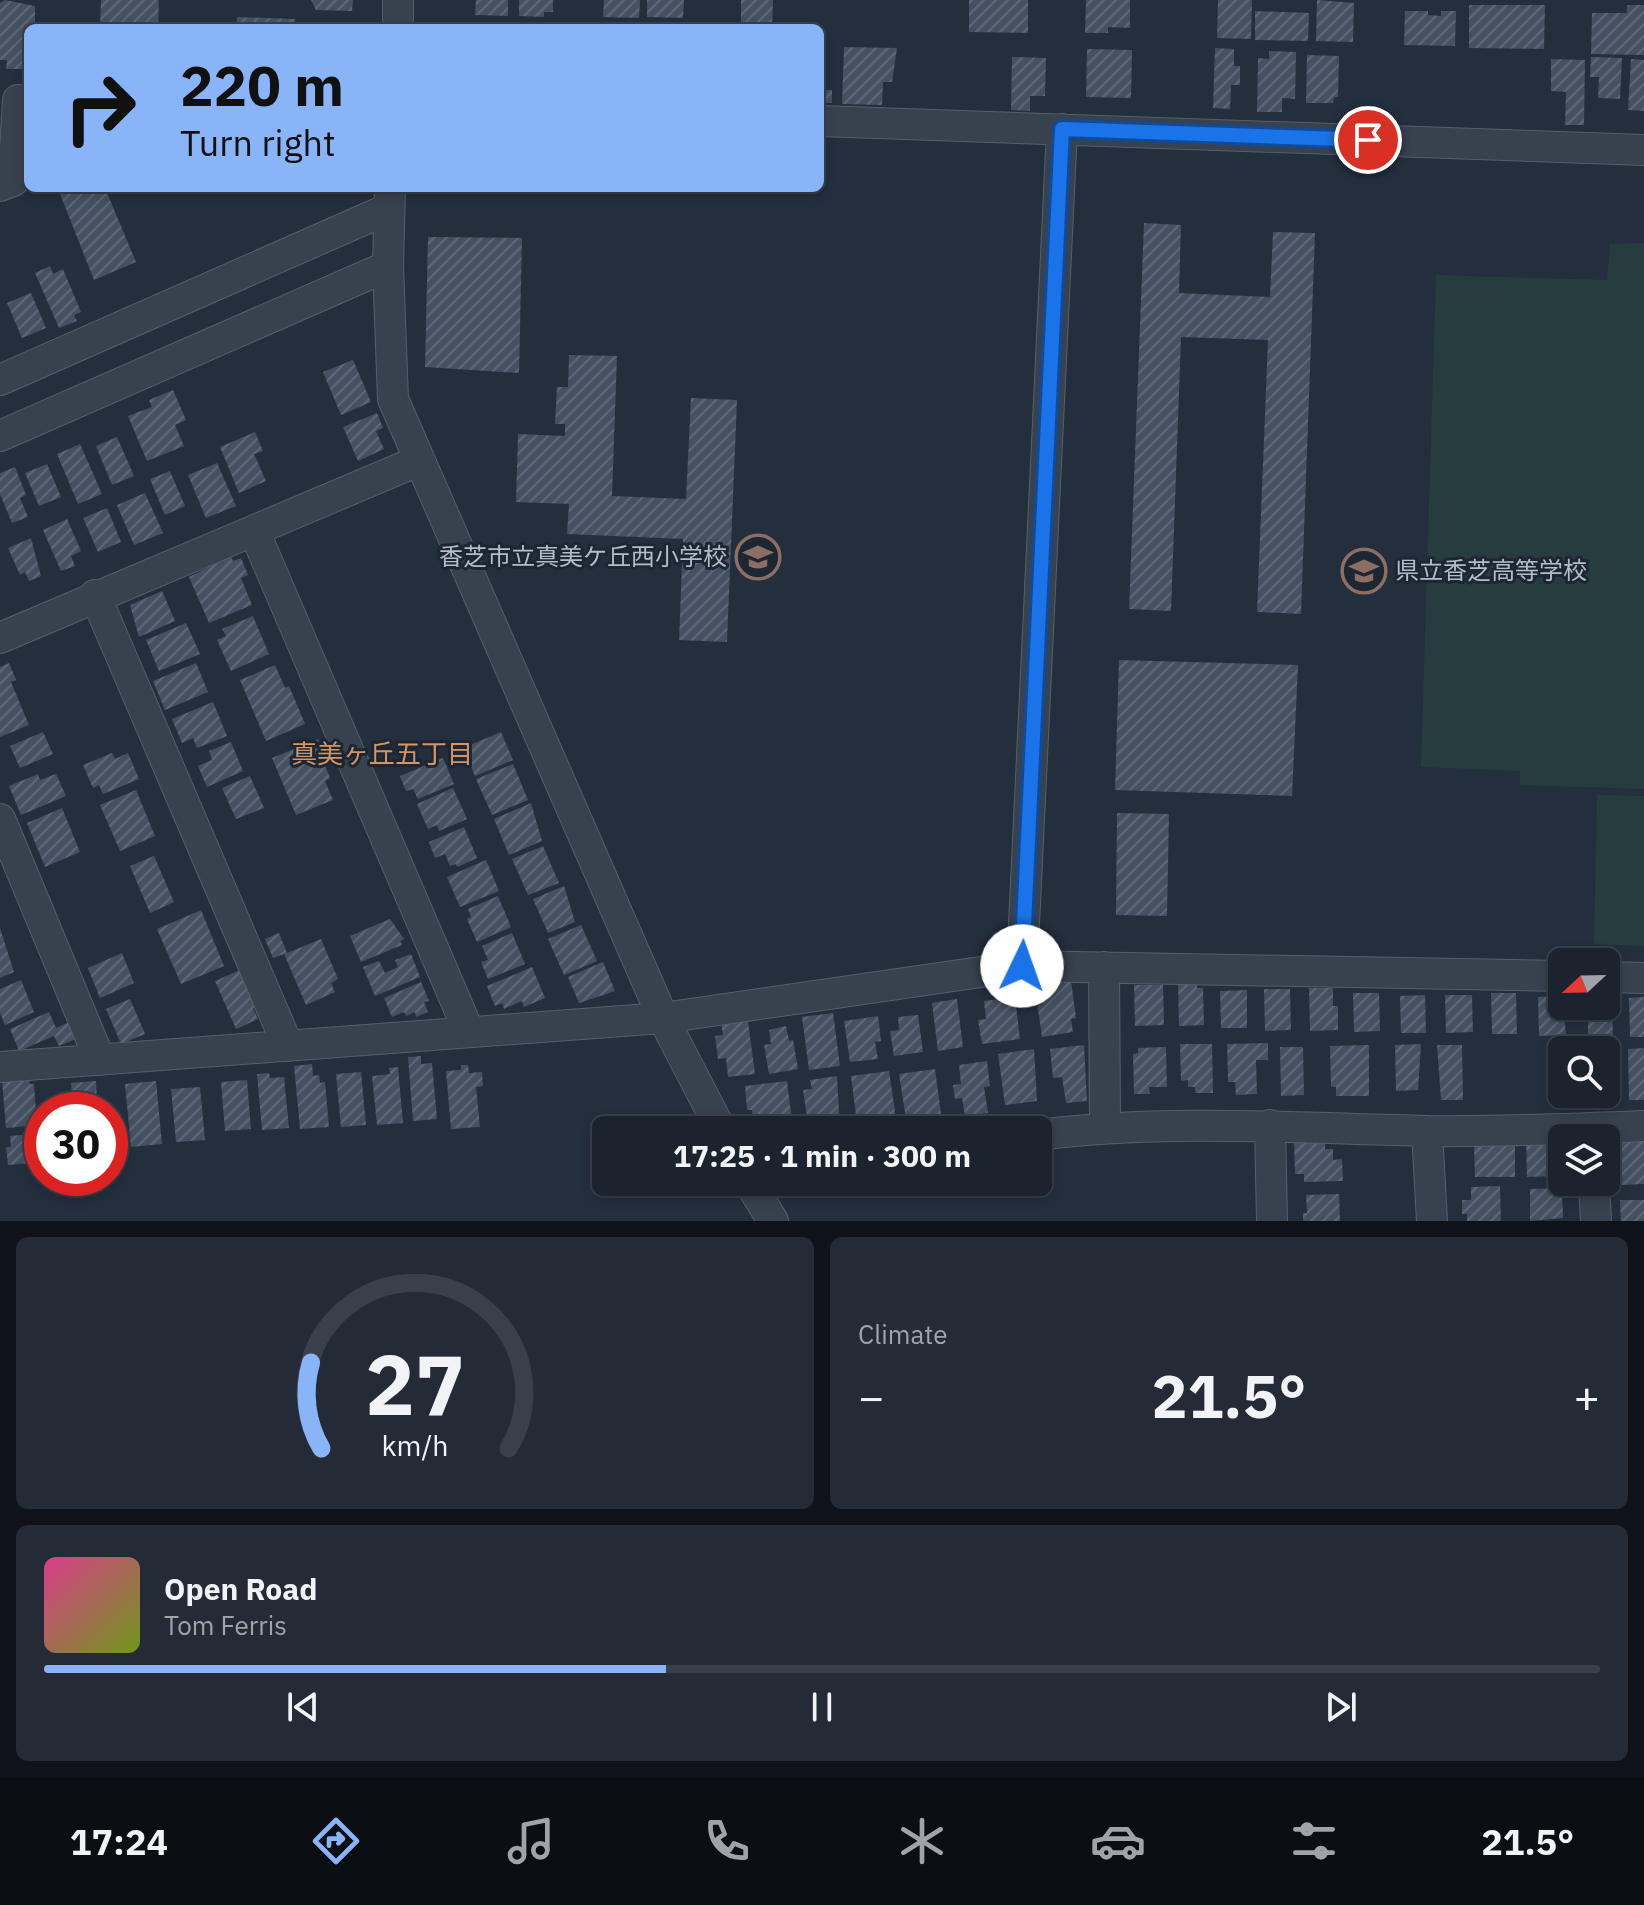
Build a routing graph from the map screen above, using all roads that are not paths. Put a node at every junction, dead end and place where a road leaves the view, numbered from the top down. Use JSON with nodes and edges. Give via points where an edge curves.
{"nodes":[{"id":1,"x":398,"y":0,"type":"edge"},
{"id":2,"x":398,"y":24,"type":"edge"},
{"id":3,"x":15,"y":100,"type":"edge"},
{"id":4,"x":824,"y":121,"type":"edge"},
{"id":5,"x":1062,"y":129,"type":"junction"},
{"id":6,"x":1644,"y":150,"type":"edge"},
{"id":7,"x":0,"y":186,"type":"edge"},
{"id":8,"x":389,"y":198,"type":"edge"},
{"id":9,"x":388,"y":266,"type":"junction"},
{"id":10,"x":0,"y":380,"type":"edge"},
{"id":11,"x":0,"y":436,"type":"edge"},
{"id":12,"x":418,"y":461,"type":"junction"},
{"id":13,"x":255,"y":533,"type":"junction"},
{"id":14,"x":95,"y":595,"type":"junction"},
{"id":15,"x":0,"y":638,"type":"edge"},
{"id":16,"x":0,"y":819,"type":"edge"},
{"id":17,"x":1022,"y":966,"type":"junction"},
{"id":18,"x":1104,"y":967,"type":"junction"},
{"id":19,"x":1548,"y":976,"type":"edge"},
{"id":20,"x":1620,"y":977,"type":"edge"},
{"id":21,"x":1644,"y":978,"type":"edge"},
{"id":22,"x":663,"y":1018,"type":"junction"},
{"id":23,"x":469,"y":1032,"type":"junction"},
{"id":24,"x":288,"y":1046,"type":"junction"},
{"id":25,"x":100,"y":1060,"type":"junction"},
{"id":26,"x":0,"y":1067,"type":"edge"},
{"id":27,"x":714,"y":1116,"type":"edge"},
{"id":28,"x":1270,"y":1125,"type":"junction"},
{"id":29,"x":1105,"y":1126,"type":"junction"},
{"id":30,"x":1644,"y":1126,"type":"edge"},
{"id":31,"x":1620,"y":1129,"type":"edge"},
{"id":32,"x":1427,"y":1131,"type":"junction"},
{"id":33,"x":1548,"y":1132,"type":"edge"},
{"id":34,"x":1052,"y":1133,"type":"edge"},
{"id":35,"x":758,"y":1196,"type":"edge"},
{"id":36,"x":1595,"y":1196,"type":"edge"},
{"id":37,"x":773,"y":1221,"type":"edge"},
{"id":38,"x":1272,"y":1221,"type":"edge"},
{"id":39,"x":1432,"y":1221,"type":"edge"},
{"id":40,"x":1596,"y":1221,"type":"edge"}],
"edges":[{"from":1,"to":2,"type":"street"},
{"from":3,"to":7,"type":"street","via":[[13,181]]},
{"from":4,"to":5,"type":"street"},
{"from":5,"to":6,"type":"street"},
{"from":5,"to":17,"type":"street"},
{"from":8,"to":9,"type":"street"},
{"from":8,"to":10,"type":"street"},
{"from":9,"to":11,"type":"street"},
{"from":9,"to":12,"type":"street","via":[[393,399]]},
{"from":12,"to":13,"type":"street"},
{"from":12,"to":22,"type":"street"},
{"from":13,"to":14,"type":"street"},
{"from":13,"to":23,"type":"street"},
{"from":14,"to":15,"type":"street"},
{"from":14,"to":24,"type":"street"},
{"from":16,"to":25,"type":"street"},
{"from":17,"to":18,"type":"street"},
{"from":17,"to":22,"type":"street"},
{"from":18,"to":19,"type":"street"},
{"from":18,"to":29,"type":"street"},
{"from":20,"to":21,"type":"street"},
{"from":22,"to":23,"type":"street"},
{"from":22,"to":27,"type":"street"},
{"from":23,"to":24,"type":"street"},
{"from":24,"to":25,"type":"street"},
{"from":25,"to":26,"type":"street"},
{"from":28,"to":29,"type":"street"},
{"from":28,"to":32,"type":"street"},
{"from":28,"to":38,"type":"street"},
{"from":29,"to":34,"type":"street"},
{"from":30,"to":31,"type":"street"},
{"from":32,"to":33,"type":"street"},
{"from":32,"to":39,"type":"street"},
{"from":35,"to":37,"type":"street"},
{"from":36,"to":40,"type":"street"}]}
